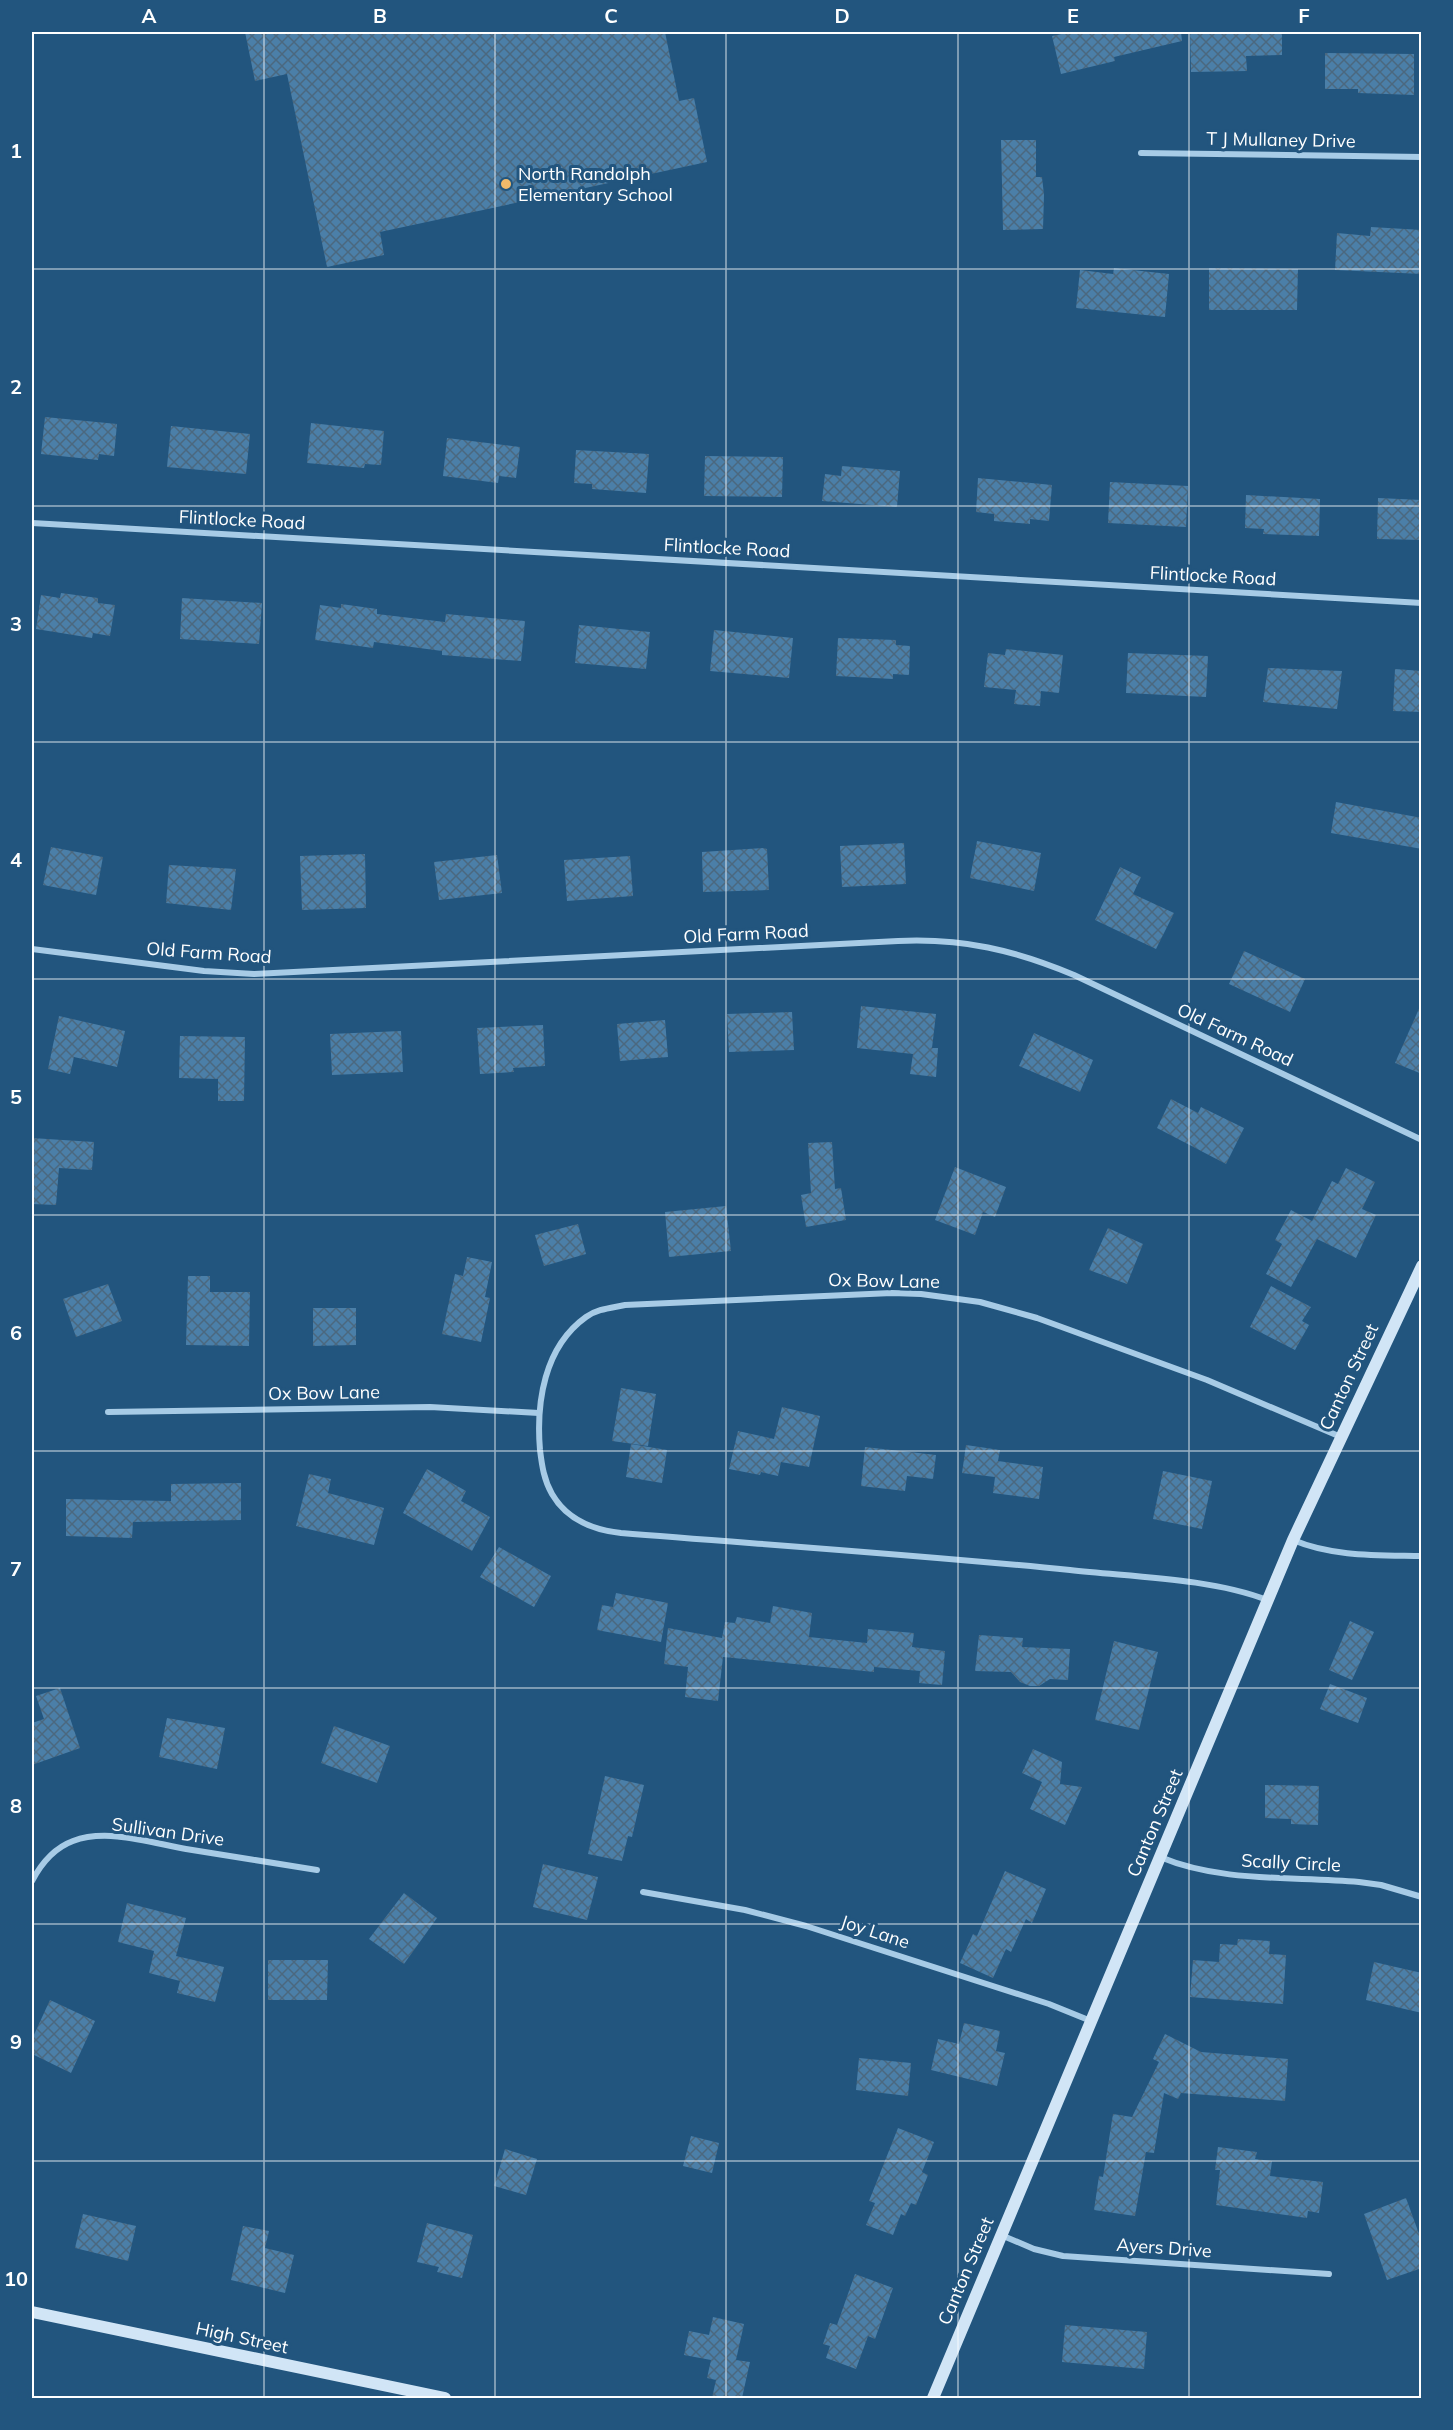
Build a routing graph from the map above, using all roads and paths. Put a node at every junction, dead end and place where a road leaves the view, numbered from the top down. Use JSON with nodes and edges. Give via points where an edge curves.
{"nodes":[{"id":1,"x":1141,"y":153,"type":"dead end"},
{"id":2,"x":1422,"y":157,"type":"edge"},
{"id":3,"x":32,"y":523,"type":"edge"},
{"id":4,"x":1422,"y":603,"type":"edge"},
{"id":5,"x":32,"y":949,"type":"edge"},
{"id":6,"x":1422,"y":1140,"type":"edge"},
{"id":7,"x":1422,"y":1266,"type":"edge"},
{"id":8,"x":108,"y":1412,"type":"dead end"},
{"id":9,"x":539,"y":1413,"type":"junction"},
{"id":10,"x":1341,"y":1437,"type":"junction"},
{"id":11,"x":1293,"y":1540,"type":"junction"},
{"id":12,"x":1422,"y":1556,"type":"edge"},
{"id":13,"x":1268,"y":1600,"type":"junction"},
{"id":14,"x":1160,"y":1857,"type":"junction"},
{"id":15,"x":317,"y":1870,"type":"dead end"},
{"id":16,"x":32,"y":1881,"type":"edge"},
{"id":17,"x":643,"y":1892,"type":"dead end"},
{"id":18,"x":1422,"y":1897,"type":"edge"},
{"id":19,"x":1091,"y":2021,"type":"junction"},
{"id":20,"x":1001,"y":2235,"type":"junction"},
{"id":21,"x":1329,"y":2274,"type":"dead end"},
{"id":22,"x":32,"y":2312,"type":"edge"},
{"id":23,"x":444,"y":2398,"type":"edge"},
{"id":24,"x":933,"y":2398,"type":"edge"}],
"edges":[{"from":1,"to":2,"type":"street","name":"T J Mullaney Drive"},
{"from":3,"to":4,"type":"street","name":"Flintlocke Road"},
{"from":5,"to":6,"type":"street","name":"Old Farm Road","via":[[254,974],[898,941],[967,942],[1034,958],[1074,975]]},
{"from":7,"to":10,"type":"street","name":"Canton Street"},
{"from":8,"to":9,"type":"street","name":"Ox Bow Lane","via":[[442,1407]]},
{"from":9,"to":10,"type":"street","name":"Ox Bow Lane","via":[[552,1360],[578,1324],[598,1311],[625,1305],[892,1293],[980,1302],[1037,1318],[1217,1384]]},
{"from":9,"to":13,"type":"street","name":"Ox Bow Lane","via":[[542,1470],[552,1495],[580,1522],[605,1532],[1126,1576],[1234,1589]]},
{"from":10,"to":11,"type":"street","name":"Canton Street"},
{"from":11,"to":12,"type":"street","via":[[1346,1553]]},
{"from":11,"to":13,"type":"street","name":"Canton Street"},
{"from":13,"to":14,"type":"street","name":"Canton Street"},
{"from":14,"to":18,"type":"street","name":"Scally Circle","via":[[1207,1871],[1359,1882]]},
{"from":14,"to":19,"type":"street","name":"Canton Street"},
{"from":15,"to":16,"type":"street","name":"Sullivan Drive","via":[[120,1838],[87,1837],[59,1848]]},
{"from":17,"to":19,"type":"street","name":"Joy Lane","via":[[735,1908],[806,1926]]},
{"from":19,"to":20,"type":"street","name":"Canton Street"},
{"from":20,"to":21,"type":"street","name":"Ayers Drive","via":[[1063,2256]]},
{"from":20,"to":24,"type":"street","name":"Canton Street"},
{"from":22,"to":23,"type":"street","name":"High Street"}]}
